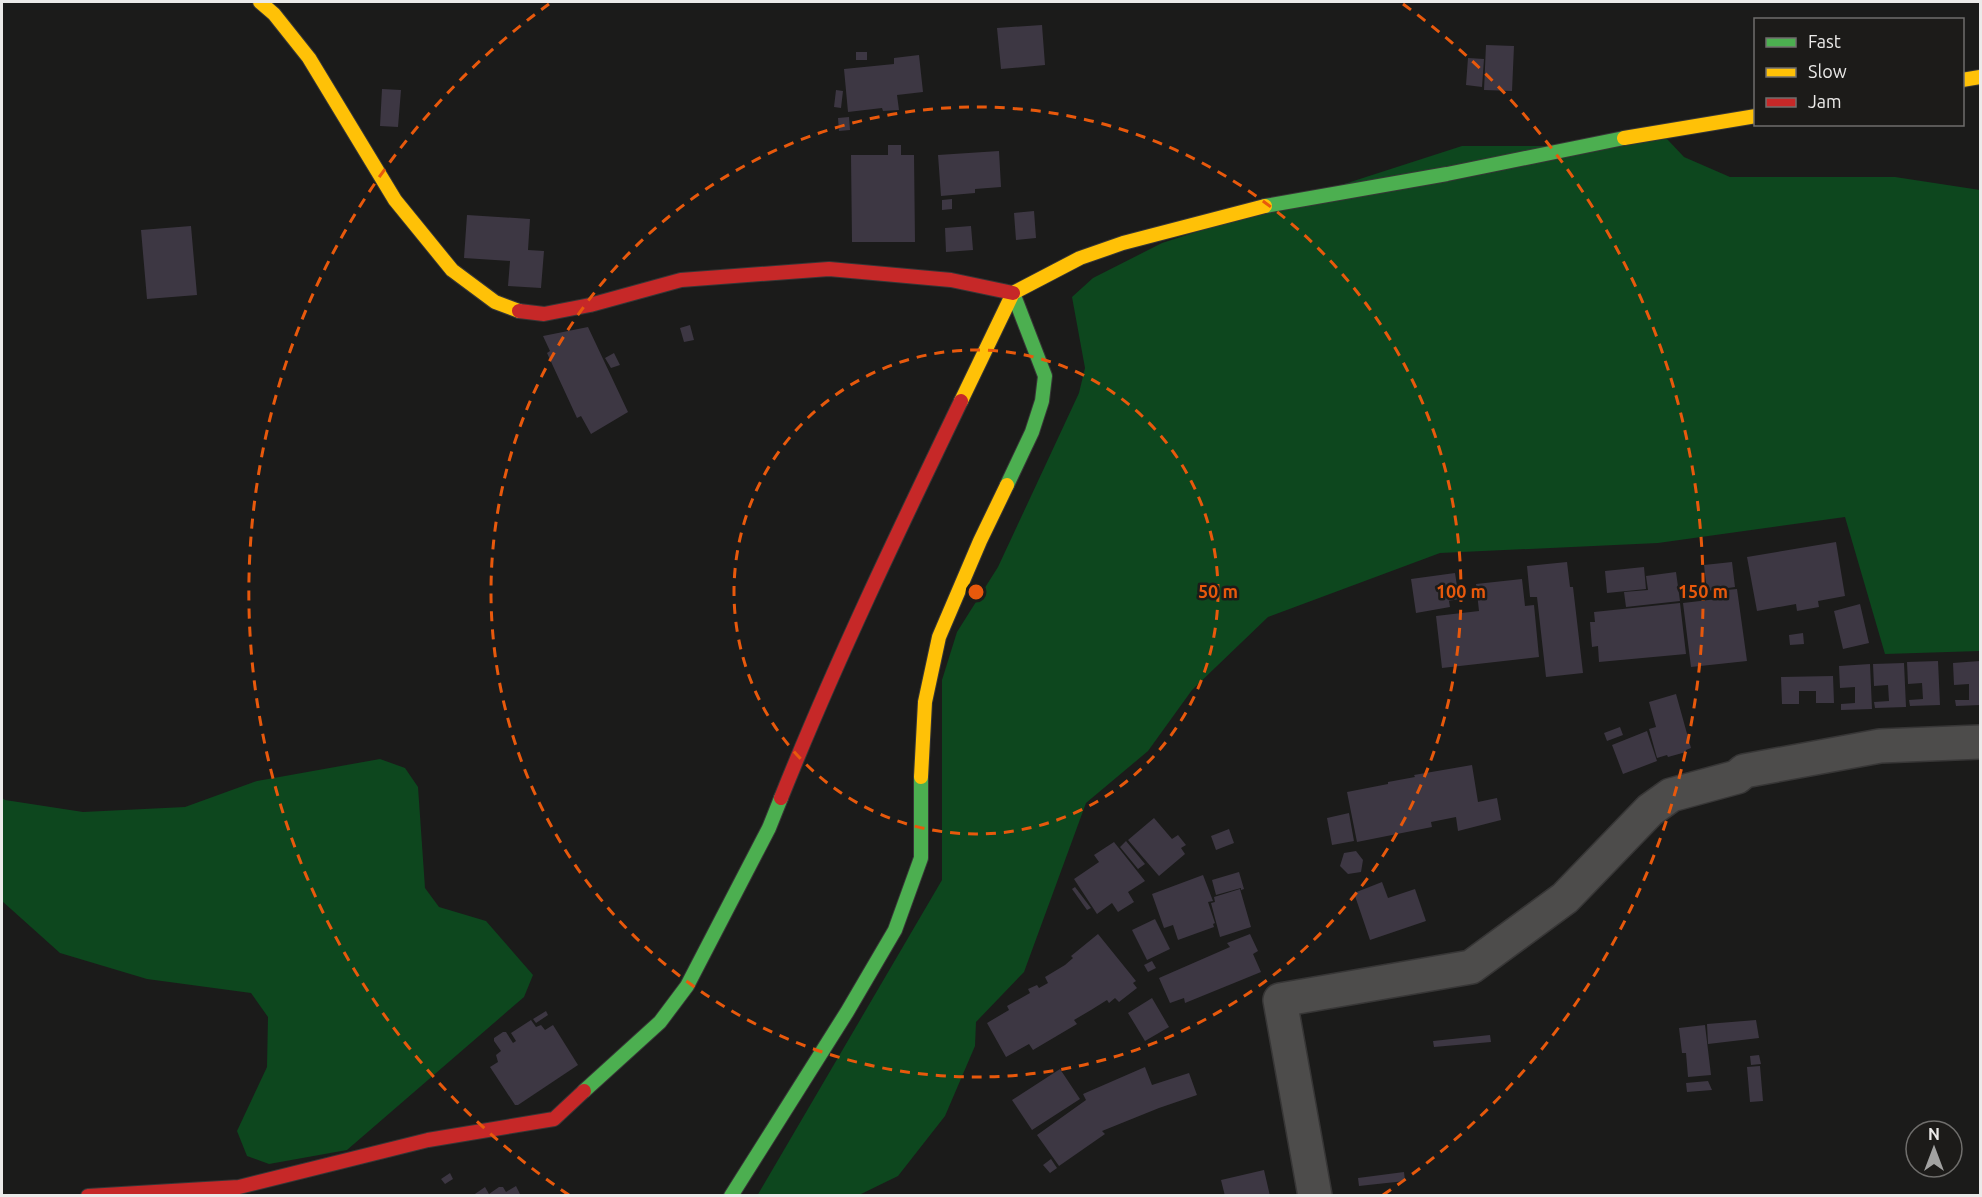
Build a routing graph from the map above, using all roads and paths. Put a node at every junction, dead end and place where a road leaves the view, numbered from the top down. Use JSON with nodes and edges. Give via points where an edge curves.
{"nodes":[{"id":1,"x":260,"y":2,"type":"edge"},
{"id":2,"x":1980,"y":77,"type":"edge"},
{"id":3,"x":1964,"y":80,"type":"edge"},
{"id":4,"x":1754,"y":116,"type":"edge"},
{"id":5,"x":1013,"y":293,"type":"junction"},
{"id":6,"x":1980,"y":742,"type":"edge"},
{"id":7,"x":88,"y":1196,"type":"edge"},
{"id":8,"x":731,"y":1196,"type":"edge"},
{"id":9,"x":1315,"y":1196,"type":"edge"}],
"edges":[{"from":1,"to":5,"type":"street","via":[[309,58],[395,200],[452,270],[495,302],[522,312],[544,314],[681,280],[829,270],[951,280]]},
{"from":2,"to":3,"type":"street"},
{"from":4,"to":5,"type":"street","via":[[1274,204],[1123,243],[1080,258]]},
{"from":5,"to":7,"type":"street","via":[[895,540],[808,731],[769,828],[687,986],[660,1022],[554,1119],[428,1140],[238,1187]]},
{"from":5,"to":8,"type":"street","via":[[1045,376],[1042,401],[1032,432],[939,637],[925,702],[921,858],[895,930]]},
{"from":6,"to":9,"type":"street","via":[[1880,746],[1744,771],[1737,777],[1671,795],[1650,810],[1565,898],[1471,967],[1280,1000]]}]}
